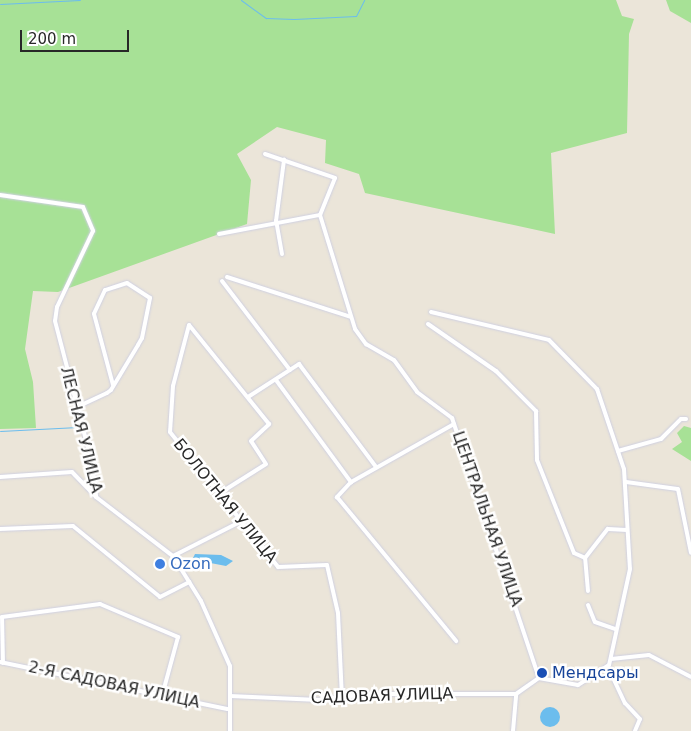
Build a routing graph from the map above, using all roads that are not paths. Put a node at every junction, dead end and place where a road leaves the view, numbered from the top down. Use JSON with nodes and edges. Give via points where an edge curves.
{"nodes":[{"id":1,"x":265,"y":154,"type":"dead end"},
{"id":2,"x":284,"y":160,"type":"junction"},
{"id":3,"x":0,"y":195,"type":"edge"},
{"id":4,"x":320,"y":215,"type":"junction"},
{"id":5,"x":276,"y":221,"type":"junction"},
{"id":6,"x":220,"y":234,"type":"dead end"},
{"id":7,"x":282,"y":254,"type":"dead end"},
{"id":8,"x":227,"y":276,"type":"dead end"},
{"id":9,"x":222,"y":281,"type":"dead end"},
{"id":10,"x":431,"y":312,"type":"dead end"},
{"id":11,"x":351,"y":317,"type":"junction"},
{"id":12,"x":428,"y":324,"type":"dead end"},
{"id":13,"x":290,"y":370,"type":"junction"},
{"id":14,"x":276,"y":380,"type":"junction"},
{"id":15,"x":113,"y":385,"type":"junction"},
{"id":16,"x":248,"y":397,"type":"junction"},
{"id":17,"x":76,"y":407,"type":"junction"},
{"id":18,"x":686,"y":419,"type":"dead end"},
{"id":19,"x":454,"y":424,"type":"junction"},
{"id":20,"x":618,"y":451,"type":"junction"},
{"id":21,"x":376,"y":467,"type":"junction"},
{"id":22,"x":0,"y":477,"type":"edge"},
{"id":23,"x":352,"y":482,"type":"junction"},
{"id":24,"x":626,"y":482,"type":"junction"},
{"id":25,"x":220,"y":493,"type":"junction"},
{"id":26,"x":96,"y":497,"type":"junction"},
{"id":27,"x":240,"y":522,"type":"junction"},
{"id":28,"x":0,"y":529,"type":"edge"},
{"id":29,"x":627,"y":530,"type":"junction"},
{"id":30,"x":691,"y":553,"type":"edge"},
{"id":31,"x":173,"y":556,"type":"junction"},
{"id":32,"x":585,"y":558,"type":"junction"},
{"id":33,"x":190,"y":582,"type":"junction"},
{"id":34,"x":588,"y":591,"type":"dead end"},
{"id":35,"x":588,"y":605,"type":"dead end"},
{"id":36,"x":615,"y":630,"type":"junction"},
{"id":37,"x":456,"y":641,"type":"dead end"},
{"id":38,"x":610,"y":659,"type":"junction"},
{"id":39,"x":2,"y":662,"type":"edge"},
{"id":40,"x":608,"y":667,"type":"junction"},
{"id":41,"x":540,"y":676,"type":"junction"},
{"id":42,"x":691,"y":677,"type":"edge"},
{"id":43,"x":516,"y":694,"type":"junction"},
{"id":44,"x":162,"y":696,"type":"junction"},
{"id":45,"x":230,"y":696,"type":"junction"},
{"id":46,"x":342,"y":698,"type":"junction"},
{"id":47,"x":227,"y":709,"type":"junction"},
{"id":48,"x":230,"y":731,"type":"edge"},
{"id":49,"x":513,"y":731,"type":"edge"},
{"id":50,"x":635,"y":731,"type":"edge"}],
"edges":[{"from":1,"to":2,"type":"street"},
{"from":2,"to":4,"type":"street","via":[[333,176]]},
{"from":2,"to":5,"type":"street"},
{"from":3,"to":17,"type":"street","name":"ЛЕСНАЯ УЛИЦА","via":[[83,207],[93,231],[57,307],[55,321]]},
{"from":4,"to":5,"type":"street"},
{"from":4,"to":11,"type":"street"},
{"from":5,"to":6,"type":"street"},
{"from":5,"to":7,"type":"street"},
{"from":8,"to":11,"type":"street"},
{"from":9,"to":13,"type":"street"},
{"from":10,"to":20,"type":"street","via":[[552,343],[597,388]]},
{"from":11,"to":19,"type":"street","name":"ЦЕНТРАЛЬНАЯ УЛИЦА","via":[[366,344],[394,360],[417,392],[447,410]]},
{"from":12,"to":32,"type":"street","via":[[496,371],[536,411],[540,470],[574,553]]},
{"from":13,"to":14,"type":"street"},
{"from":13,"to":21,"type":"street","via":[[299,364]]},
{"from":14,"to":16,"type":"street"},
{"from":14,"to":23,"type":"street"},
{"from":15,"to":15,"type":"street","via":[[142,338],[151,304],[147,294],[119,282],[105,290],[94,321]]},
{"from":15,"to":17,"type":"street","via":[[104,396]]},
{"from":16,"to":25,"type":"street","via":[[269,424],[251,441],[266,464]]},
{"from":16,"to":25,"type":"street","name":"БОЛОТНАЯ УЛИЦА","via":[[189,325],[174,386],[170,432]]},
{"from":17,"to":26,"type":"street","name":"ЛЕСНАЯ УЛИЦА"},
{"from":18,"to":20,"type":"street","via":[[681,419],[661,439]]},
{"from":19,"to":21,"type":"street"},
{"from":19,"to":41,"type":"street","name":"ЦЕНТРАЛЬНАЯ УЛИЦА"},
{"from":20,"to":24,"type":"street"},
{"from":21,"to":23,"type":"street"},
{"from":22,"to":26,"type":"street","via":[[72,472]]},
{"from":23,"to":37,"type":"street","via":[[338,494],[340,503]]},
{"from":24,"to":29,"type":"street"},
{"from":24,"to":30,"type":"street","via":[[678,489]]},
{"from":25,"to":27,"type":"street","name":"БОЛОТНАЯ УЛИЦА"},
{"from":26,"to":31,"type":"street","name":"ЛЕСНАЯ УЛИЦА"},
{"from":27,"to":31,"type":"street"},
{"from":27,"to":46,"type":"street","name":"БОЛОТНАЯ УЛИЦА","via":[[278,567],[327,565],[338,613]]},
{"from":28,"to":33,"type":"street","via":[[73,526],[87,533],[160,597]]},
{"from":29,"to":32,"type":"street","via":[[608,529]]},
{"from":29,"to":36,"type":"street","via":[[629,584]]},
{"from":31,"to":33,"type":"street","name":"ЛЕСНАЯ УЛИЦА"},
{"from":32,"to":34,"type":"street"},
{"from":33,"to":45,"type":"street","name":"ЛЕСНАЯ УЛИЦА","via":[[230,666]]},
{"from":35,"to":36,"type":"street","via":[[595,622]]},
{"from":36,"to":38,"type":"street"},
{"from":38,"to":40,"type":"street"},
{"from":38,"to":42,"type":"street","via":[[649,655]]},
{"from":39,"to":44,"type":"street","name":"2-Я САДОВАЯ УЛИЦА"},
{"from":39,"to":44,"type":"street","via":[[2,617],[100,604],[178,637]]},
{"from":40,"to":41,"type":"street","via":[[578,685]]},
{"from":40,"to":50,"type":"street","via":[[624,703],[640,719]]},
{"from":41,"to":43,"type":"street"},
{"from":43,"to":46,"type":"street","name":"САДОВАЯ УЛИЦА","via":[[368,694]]},
{"from":43,"to":49,"type":"street"},
{"from":44,"to":47,"type":"street","name":"2-Я САДОВАЯ УЛИЦА"},
{"from":45,"to":46,"type":"street","name":"САДОВАЯ УЛИЦА"},
{"from":45,"to":47,"type":"street"},
{"from":47,"to":48,"type":"street"}]}
